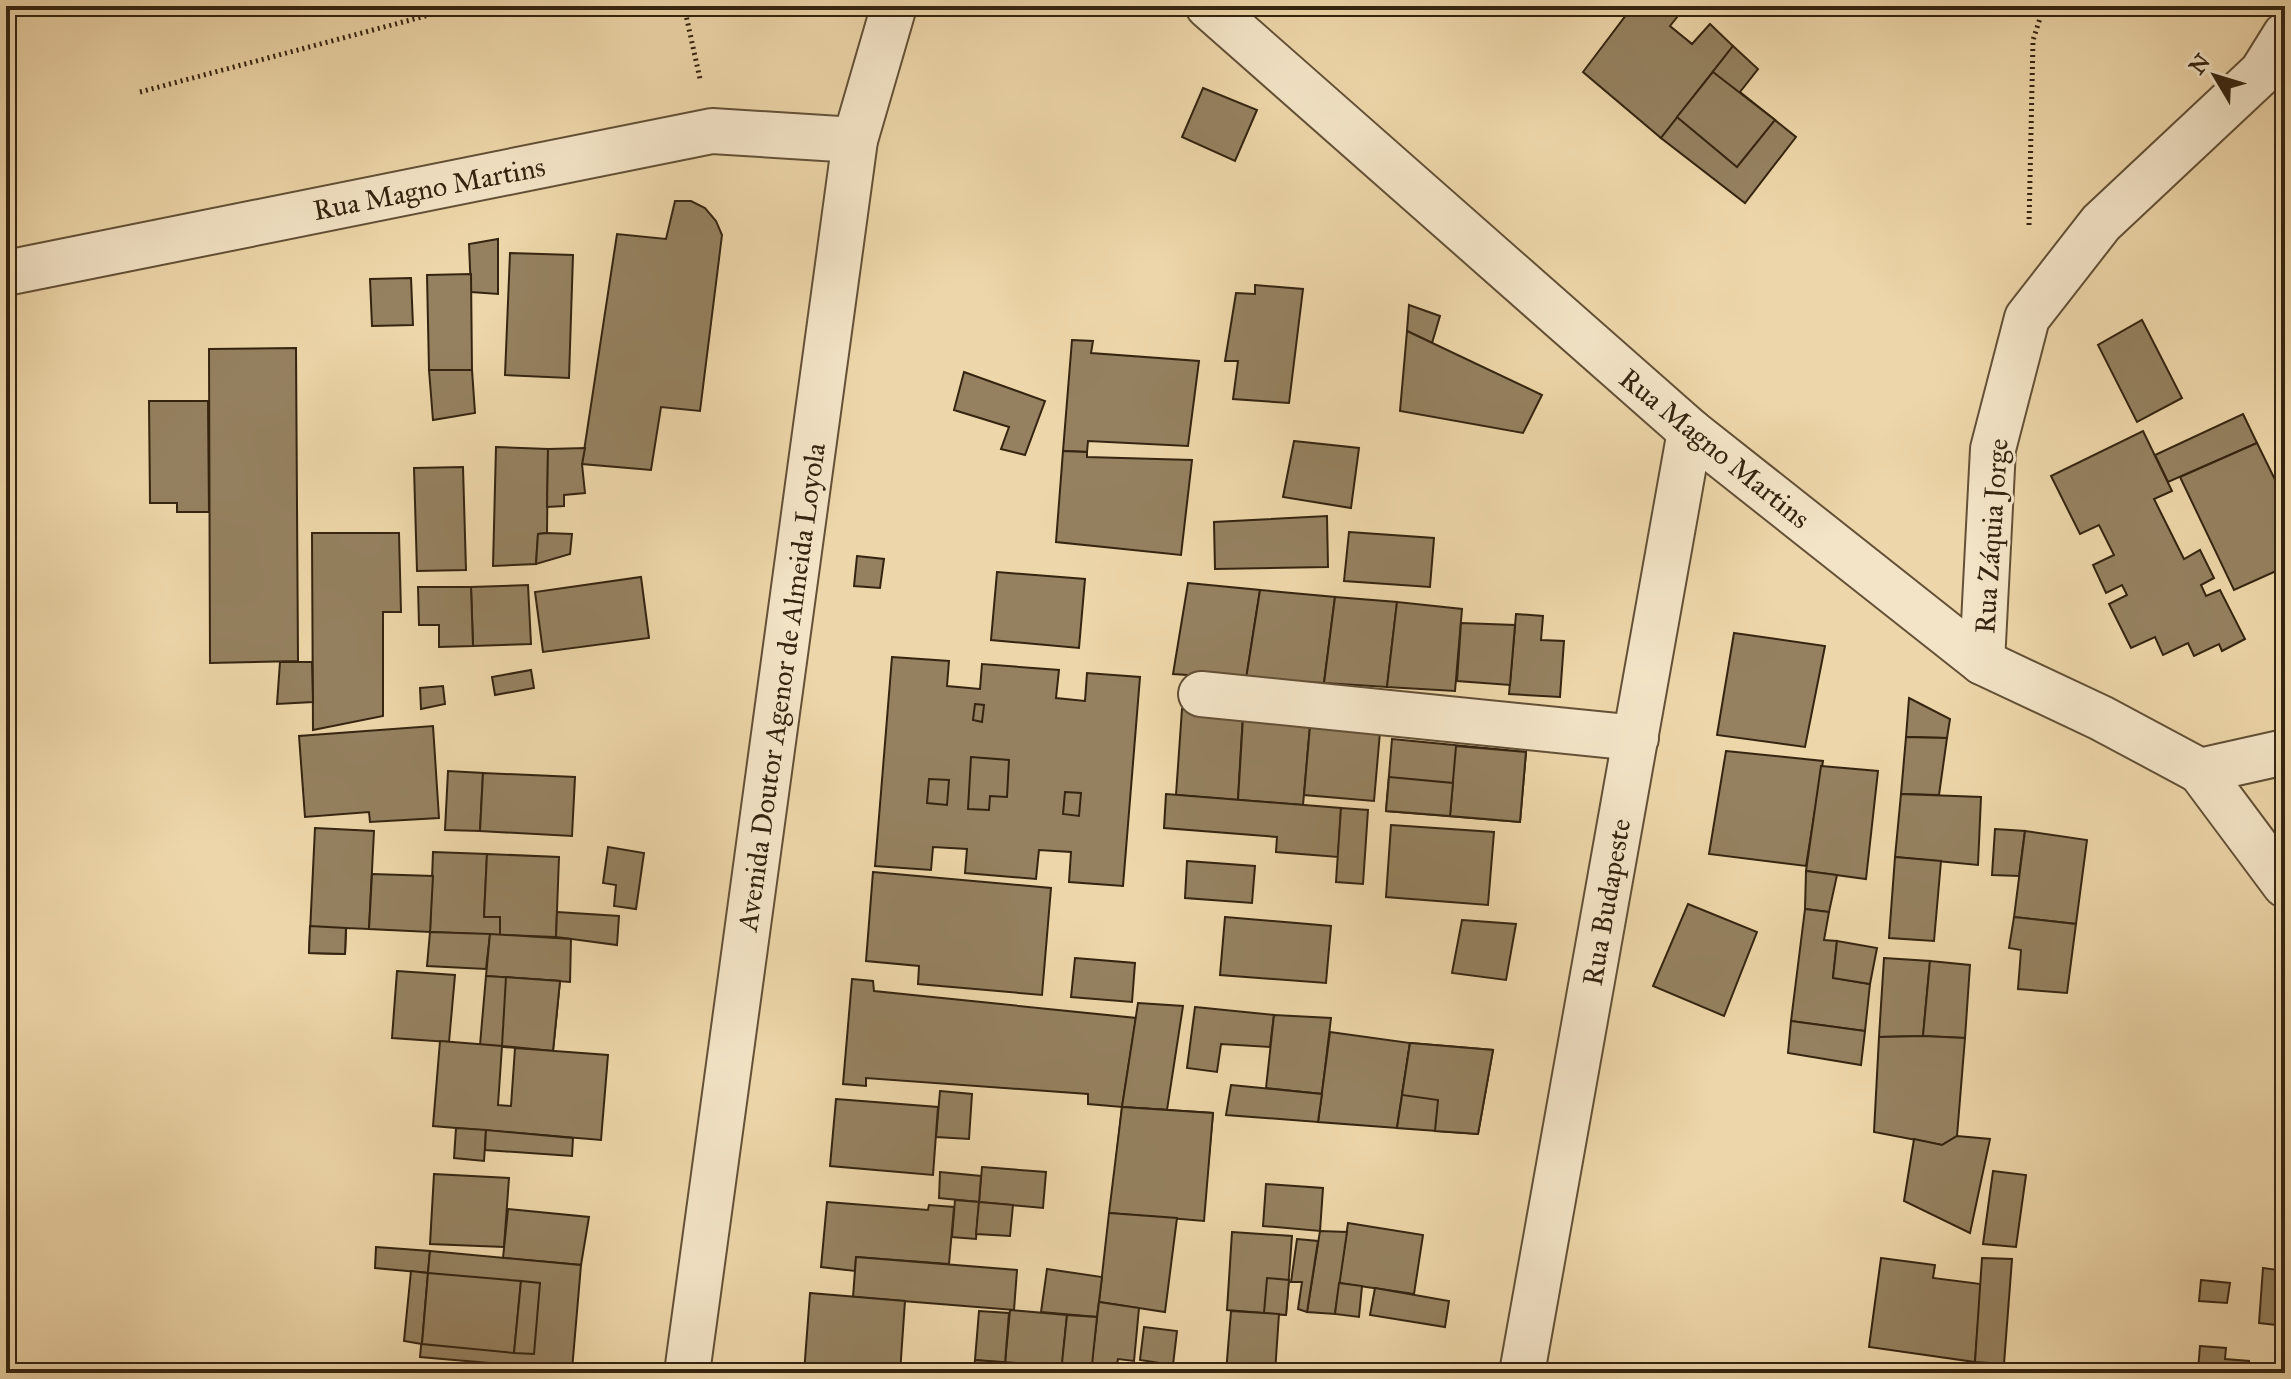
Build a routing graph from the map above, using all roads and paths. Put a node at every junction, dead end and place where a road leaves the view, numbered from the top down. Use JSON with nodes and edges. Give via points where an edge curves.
{"nodes":[{"id":1,"x":463,"y":6,"type":"edge"},
{"id":2,"x":684,"y":6,"type":"edge"},
{"id":3,"x":894,"y":6,"type":"edge"},
{"id":4,"x":1208,"y":6,"type":"edge"},
{"id":5,"x":2044,"y":6,"type":"edge"},
{"id":6,"x":2285,"y":35,"type":"edge"},
{"id":7,"x":140,"y":92,"type":"dead end"},
{"id":8,"x":712,"y":131,"type":"junction"},
{"id":9,"x":855,"y":140,"type":"junction"},
{"id":10,"x":2029,"y":239,"type":"dead end"},
{"id":11,"x":6,"y":273,"type":"edge"},
{"id":12,"x":1690,"y":431,"type":"junction"},
{"id":13,"x":1982,"y":662,"type":"junction"},
{"id":14,"x":1201,"y":694,"type":"dead end"},
{"id":15,"x":1636,"y":738,"type":"junction"},
{"id":16,"x":2285,"y":752,"type":"edge"},
{"id":17,"x":2200,"y":771,"type":"junction"},
{"id":18,"x":2285,"y":885,"type":"edge"},
{"id":19,"x":687,"y":1373,"type":"edge"},
{"id":20,"x":1522,"y":1373,"type":"edge"}],
"edges":[{"from":1,"to":7,"type":"path"},
{"from":2,"to":8,"type":"path"},
{"from":3,"to":9,"type":"street","name":"Avenida Doutor Agenor de Almeida Loyola"},
{"from":4,"to":12,"type":"street","name":"Rua Magno Martins"},
{"from":5,"to":10,"type":"path","via":[[2033,40]]},
{"from":6,"to":13,"type":"street","name":"Rua Záquia Jorge","via":[[2262,72],[2101,223],[2027,318],[1993,449]]},
{"from":8,"to":9,"type":"street","name":"Rua Magno Martins"},
{"from":8,"to":11,"type":"street","name":"Rua Magno Martins"},
{"from":9,"to":19,"type":"street","name":"Avenida Doutor Agenor de Almeida Loyola"},
{"from":12,"to":13,"type":"street","name":"Rua Magno Martins"},
{"from":12,"to":15,"type":"street","name":"Rua Budapeste"},
{"from":13,"to":17,"type":"street","name":"Rua Magno Martins"},
{"from":14,"to":15,"type":"street"},
{"from":15,"to":20,"type":"street","name":"Rua Budapeste"},
{"from":16,"to":17,"type":"street"},
{"from":17,"to":18,"type":"street"}]}
